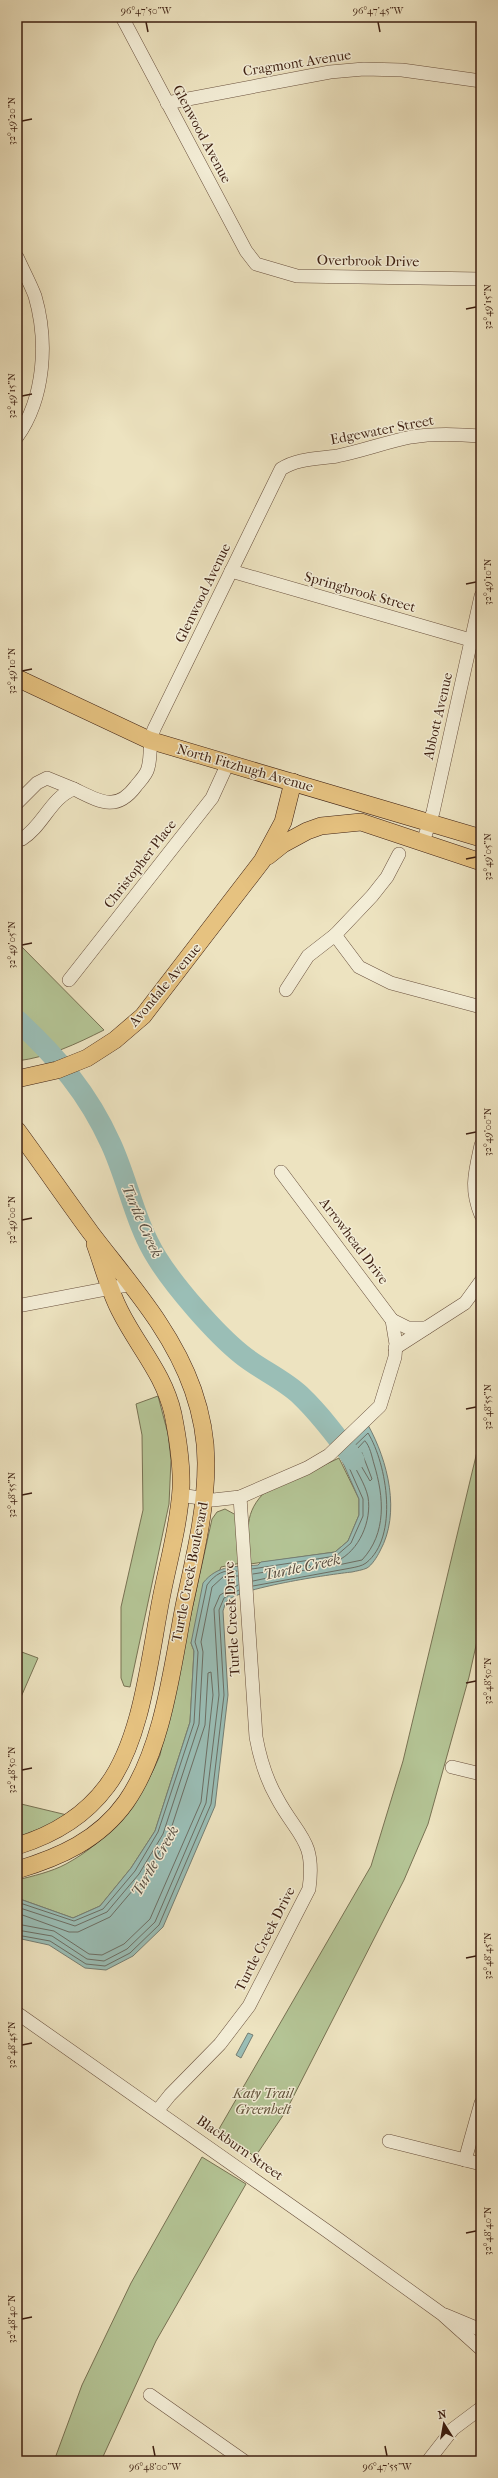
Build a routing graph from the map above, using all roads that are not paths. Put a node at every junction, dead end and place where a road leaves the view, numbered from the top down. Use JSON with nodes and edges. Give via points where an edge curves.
{"nodes":[{"id":1,"x":122,"y":17,"type":"edge"},
{"id":2,"x":481,"y":81,"type":"edge"},
{"id":3,"x":167,"y":103,"type":"junction"},
{"id":4,"x":17,"y":257,"type":"edge"},
{"id":5,"x":256,"y":264,"type":"joint"},
{"id":6,"x":481,"y":279,"type":"edge"},
{"id":7,"x":481,"y":436,"type":"edge"},
{"id":8,"x":17,"y":437,"type":"edge"},
{"id":9,"x":290,"y":464,"type":"joint"},
{"id":10,"x":231,"y":571,"type":"junction"},
{"id":11,"x":481,"y":596,"type":"edge"},
{"id":12,"x":476,"y":641,"type":"edge"},
{"id":13,"x":17,"y":678,"type":"edge"},
{"id":14,"x":149,"y":740,"type":"junction"},
{"id":15,"x":228,"y":763,"type":"junction"},
{"id":16,"x":293,"y":782,"type":"junction"},
{"id":17,"x":74,"y":789,"type":"junction"},
{"id":18,"x":17,"y":803,"type":"edge"},
{"id":19,"x":430,"y":822,"type":"junction"},
{"id":20,"x":17,"y":835,"type":"edge"},
{"id":21,"x":481,"y":838,"type":"edge"},
{"id":22,"x":423,"y":842,"type":"junction"},
{"id":23,"x":399,"y":854,"type":"dead end"},
{"id":24,"x":262,"y":862,"type":"junction"},
{"id":25,"x":481,"y":862,"type":"edge"},
{"id":26,"x":335,"y":934,"type":"junction"},
{"id":27,"x":69,"y":980,"type":"dead end"},
{"id":28,"x":286,"y":990,"type":"dead end"},
{"id":29,"x":481,"y":1007,"type":"edge"},
{"id":30,"x":17,"y":1079,"type":"edge"},
{"id":31,"x":17,"y":1130,"type":"edge"},
{"id":32,"x":481,"y":1145,"type":"edge"},
{"id":33,"x":281,"y":1172,"type":"dead end"},
{"id":34,"x":481,"y":1215,"type":"edge"},
{"id":35,"x":92,"y":1234,"type":"junction"},
{"id":36,"x":481,"y":1281,"type":"edge"},
{"id":37,"x":132,"y":1284,"type":"junction"},
{"id":38,"x":110,"y":1288,"type":"junction"},
{"id":39,"x":17,"y":1306,"type":"edge"},
{"id":40,"x":393,"y":1326,"type":"junction"},
{"id":41,"x":427,"y":1328,"type":"junction"},
{"id":42,"x":396,"y":1348,"type":"junction"},
{"id":43,"x":186,"y":1373,"type":"junction"},
{"id":44,"x":162,"y":1382,"type":"junction"},
{"id":45,"x":180,"y":1495,"type":"junction"},
{"id":46,"x":240,"y":1496,"type":"junction"},
{"id":47,"x":204,"y":1499,"type":"junction"},
{"id":48,"x":140,"y":1702,"type":"junction"},
{"id":49,"x":162,"y":1708,"type":"junction"},
{"id":50,"x":452,"y":1767,"type":"dead end"},
{"id":51,"x":481,"y":1774,"type":"edge"},
{"id":52,"x":17,"y":1846,"type":"edge"},
{"id":53,"x":17,"y":1870,"type":"edge"},
{"id":54,"x":17,"y":2013,"type":"edge"},
{"id":55,"x":481,"y":2103,"type":"edge"},
{"id":56,"x":158,"y":2110,"type":"junction"},
{"id":57,"x":389,"y":2141,"type":"dead end"},
{"id":58,"x":465,"y":2160,"type":"junction"},
{"id":59,"x":481,"y":2164,"type":"edge"},
{"id":60,"x":442,"y":2314,"type":"junction"},
{"id":61,"x":481,"y":2330,"type":"edge"},
{"id":62,"x":481,"y":2349,"type":"edge"},
{"id":63,"x":150,"y":2395,"type":"dead end"},
{"id":64,"x":481,"y":2408,"type":"edge"},
{"id":65,"x":244,"y":2461,"type":"edge"},
{"id":66,"x":428,"y":2461,"type":"edge"}],
"edges":[{"from":1,"to":3,"type":"street","name":"Glenwood Avenue"},
{"from":2,"to":3,"type":"street","name":"Cragmont Avenue","via":[[402,70],[364,69],[330,72]]},
{"from":3,"to":5,"type":"street","name":"Glenwood Avenue","via":[[246,251]]},
{"from":4,"to":8,"type":"street","via":[[35,296],[42,344],[41,374],[32,411]]},
{"from":5,"to":6,"type":"street","name":"Overbrook Drive","via":[[297,276]]},
{"from":7,"to":9,"type":"street","name":"Edgewater Street","via":[[446,434],[411,437],[337,456]]},
{"from":9,"to":10,"type":"street","name":"Glenwood Avenue","via":[[281,469]]},
{"from":10,"to":12,"type":"street","name":"Springbrook Street"},
{"from":10,"to":14,"type":"street","name":"Glenwood Avenue"},
{"from":11,"to":12,"type":"street","name":"Abbott Avenue"},
{"from":12,"to":19,"type":"street","name":"Abbott Avenue"},
{"from":13,"to":14,"type":"main road","name":"North Fitzhugh Avenue"},
{"from":14,"to":15,"type":"main road","name":"North Fitzhugh Avenue"},
{"from":14,"to":17,"type":"street","via":[[148,769],[128,797],[111,804],[103,803]]},
{"from":15,"to":16,"type":"main road","name":"North Fitzhugh Avenue"},
{"from":15,"to":27,"type":"street","name":"Christopher Place","via":[[212,798]]},
{"from":16,"to":19,"type":"main road","name":"North Fitzhugh Avenue"},
{"from":16,"to":24,"type":"main road","name":"Avondale Avenue","via":[[283,822]]},
{"from":17,"to":18,"type":"street","via":[[47,778],[37,783]]},
{"from":17,"to":20,"type":"street","via":[[61,796],[34,832],[22,839]]},
{"from":19,"to":21,"type":"main road","name":"North Fitzhugh Avenue"},
{"from":19,"to":22,"type":"street","name":"Abbott Avenue"},
{"from":22,"to":24,"type":"main road","name":"Avondale Avenue","via":[[361,822],[321,826],[283,844]]},
{"from":22,"to":25,"type":"main road"},
{"from":23,"to":26,"type":"street","via":[[387,877],[372,896]]},
{"from":24,"to":30,"type":"main road","name":"Avondale Avenue","via":[[153,1003],[131,1027],[115,1040],[74,1064]]},
{"from":26,"to":28,"type":"street","via":[[308,956]]},
{"from":26,"to":29,"type":"street","via":[[360,966],[391,983]]},
{"from":31,"to":35,"type":"main road","name":"Turtle Creek Boulevard"},
{"from":32,"to":34,"type":"street","via":[[473,1193]]},
{"from":33,"to":40,"type":"street","name":"Arrowhead Drive"},
{"from":35,"to":37,"type":"main road","name":"Turtle Creek Boulevard"},
{"from":35,"to":38,"type":"main road","name":"Turtle Creek Boulevard"},
{"from":36,"to":41,"type":"street","via":[[465,1302]]},
{"from":37,"to":38,"type":"street"},
{"from":37,"to":43,"type":"main road","name":"Turtle Creek Boulevard","via":[[176,1352]]},
{"from":38,"to":39,"type":"street"},
{"from":38,"to":44,"type":"main road","name":"Turtle Creek Boulevard","via":[[121,1313]]},
{"from":40,"to":41,"type":"street"},
{"from":40,"to":42,"type":"street"},
{"from":41,"to":42,"type":"street"},
{"from":42,"to":46,"type":"street","via":[[391,1374],[380,1406],[364,1424],[329,1455],[307,1468]]},
{"from":43,"to":44,"type":"main road"},
{"from":43,"to":47,"type":"main road","name":"Turtle Creek Boulevard","via":[[203,1430],[206,1450]]},
{"from":44,"to":45,"type":"main road","name":"Turtle Creek Boulevard","via":[[177,1435],[181,1462]]},
{"from":45,"to":47,"type":"street"},
{"from":45,"to":48,"type":"main road","name":"Turtle Creek Boulevard"},
{"from":46,"to":47,"type":"street"},
{"from":46,"to":56,"type":"street","name":"Turtle Creek Drive","via":[[253,1707],[260,1756],[278,1800],[302,1834],[307,1846],[310,1860],[309,1888],[249,2006],[220,2044]]},
{"from":47,"to":49,"type":"main road","name":"Turtle Creek Boulevard"},
{"from":48,"to":49,"type":"main road"},
{"from":48,"to":52,"type":"main road","name":"Turtle Creek Boulevard","via":[[122,1762],[107,1786],[71,1821],[52,1833]]},
{"from":49,"to":53,"type":"main road","name":"Turtle Creek Boulevard","via":[[141,1777],[115,1816],[73,1850],[51,1860]]},
{"from":50,"to":51,"type":"street"},
{"from":54,"to":56,"type":"street","name":"Blackburn Street"},
{"from":55,"to":58,"type":"street"},
{"from":56,"to":60,"type":"street","name":"Blackburn Street"},
{"from":57,"to":58,"type":"street"},
{"from":58,"to":59,"type":"street"},
{"from":60,"to":61,"type":"street","name":"Blackburn Street"},
{"from":60,"to":62,"type":"street","name":"Blackburn Street"},
{"from":63,"to":65,"type":"street"},
{"from":64,"to":66,"type":"street","via":[[453,2429]]}]}
